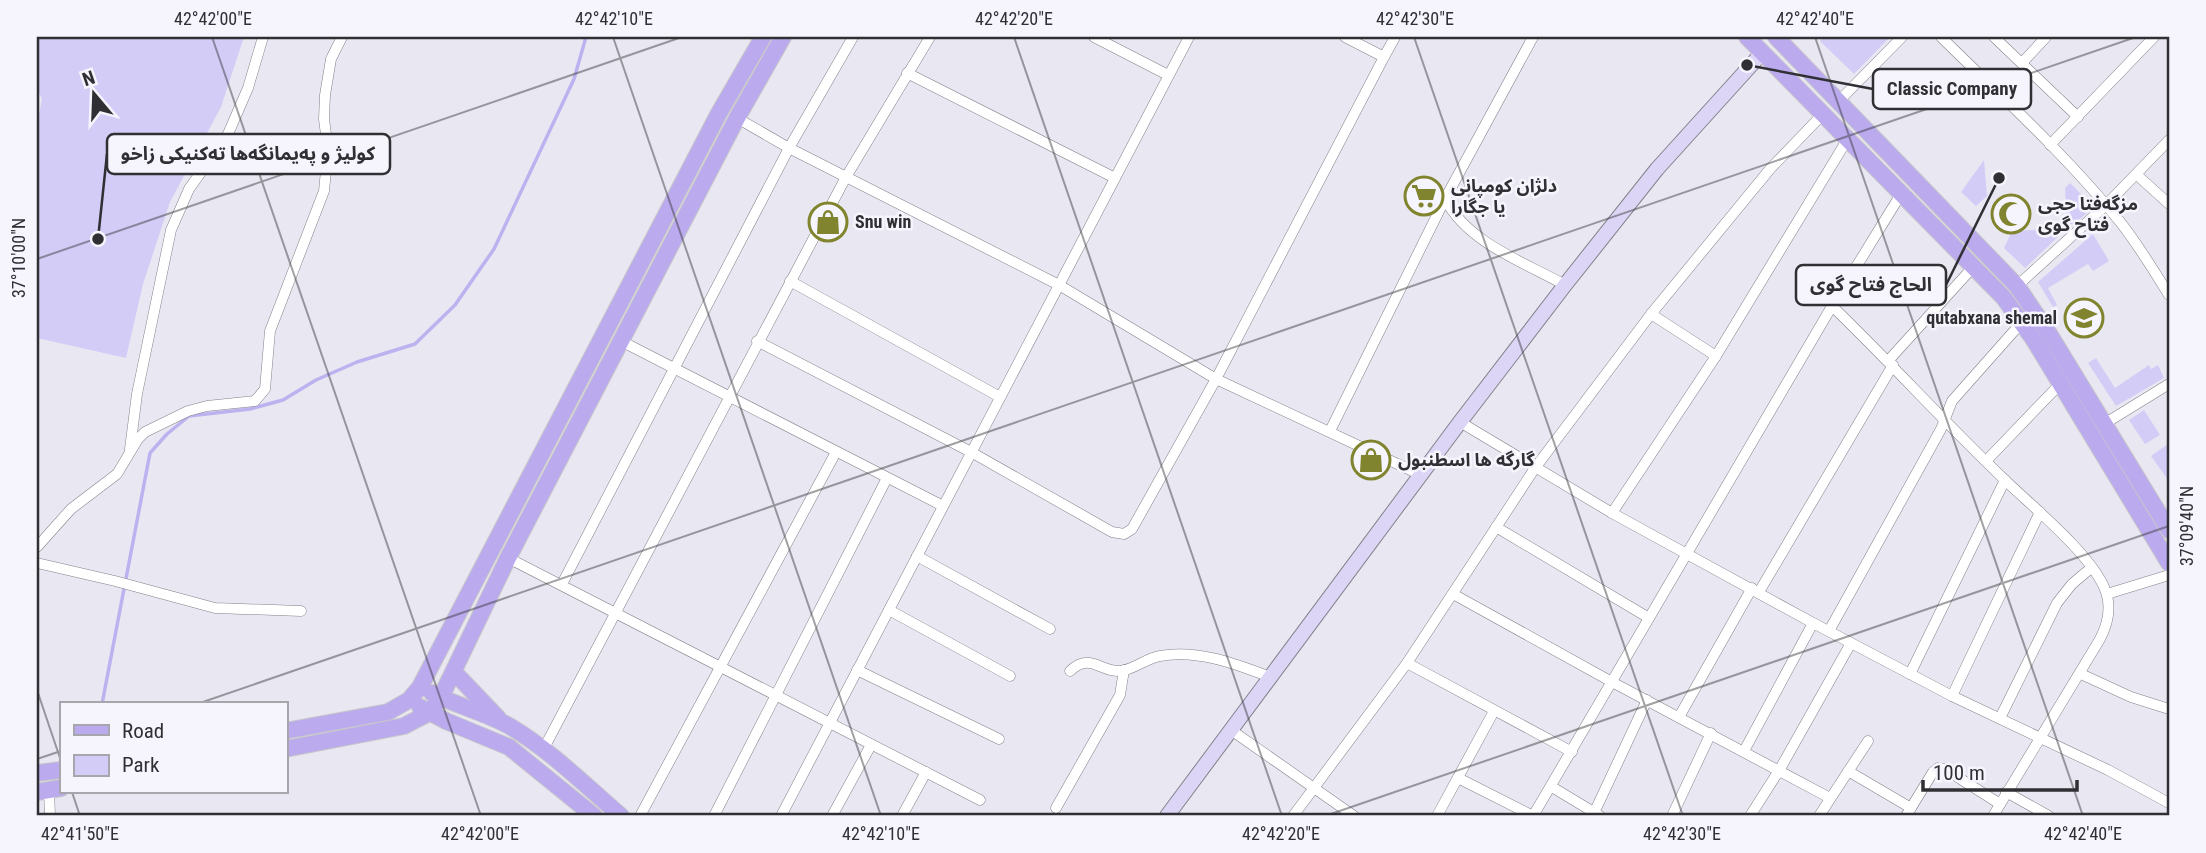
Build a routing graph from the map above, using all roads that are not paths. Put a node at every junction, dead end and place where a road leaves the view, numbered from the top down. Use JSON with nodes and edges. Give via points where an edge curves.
{"nodes":[{"id":1,"x":263,"y":37,"type":"edge"},
{"id":2,"x":342,"y":37,"type":"edge"},
{"id":3,"x":763,"y":37,"type":"edge"},
{"id":4,"x":783,"y":37,"type":"edge"},
{"id":5,"x":853,"y":37,"type":"edge"},
{"id":6,"x":930,"y":37,"type":"edge"},
{"id":7,"x":1094,"y":37,"type":"edge"},
{"id":8,"x":1189,"y":37,"type":"edge"},
{"id":9,"x":1345,"y":37,"type":"edge"},
{"id":10,"x":1395,"y":37,"type":"edge"},
{"id":11,"x":1533,"y":37,"type":"edge"},
{"id":12,"x":1747,"y":37,"type":"edge"},
{"id":13,"x":1776,"y":37,"type":"edge"},
{"id":14,"x":1902,"y":37,"type":"edge"},
{"id":15,"x":1941,"y":37,"type":"edge"},
{"id":16,"x":1994,"y":37,"type":"edge"},
{"id":17,"x":2046,"y":37,"type":"edge"},
{"id":18,"x":2154,"y":37,"type":"edge"},
{"id":19,"x":1762,"y":53,"type":"junction"},
{"id":20,"x":1384,"y":57,"type":"junction"},
{"id":21,"x":2022,"y":62,"type":"junction"},
{"id":22,"x":907,"y":73,"type":"junction"},
{"id":23,"x":1168,"y":75,"type":"junction"},
{"id":24,"x":1838,"y":102,"type":"junction"},
{"id":25,"x":1822,"y":115,"type":"junction"},
{"id":26,"x":2078,"y":117,"type":"junction"},
{"id":27,"x":737,"y":118,"type":"junction"},
{"id":28,"x":1847,"y":140,"type":"junction"},
{"id":29,"x":2169,"y":140,"type":"edge"},
{"id":30,"x":2050,"y":145,"type":"junction"},
{"id":31,"x":789,"y":148,"type":"junction"},
{"id":32,"x":1884,"y":151,"type":"junction"},
{"id":33,"x":1872,"y":164,"type":"junction"},
{"id":34,"x":2137,"y":175,"type":"junction"},
{"id":35,"x":846,"y":177,"type":"junction"},
{"id":36,"x":1115,"y":178,"type":"junction"},
{"id":37,"x":1901,"y":194,"type":"junction"},
{"id":38,"x":1445,"y":199,"type":"junction"},
{"id":39,"x":2169,"y":204,"type":"edge"},
{"id":40,"x":2106,"y":205,"type":"junction"},
{"id":41,"x":1975,"y":266,"type":"junction"},
{"id":42,"x":790,"y":282,"type":"junction"},
{"id":43,"x":1059,"y":285,"type":"junction"},
{"id":44,"x":1565,"y":285,"type":"junction"},
{"id":45,"x":2017,"y":286,"type":"junction"},
{"id":46,"x":2169,"y":295,"type":"edge"},
{"id":47,"x":1832,"y":306,"type":"junction"},
{"id":48,"x":1651,"y":314,"type":"junction"},
{"id":49,"x":2022,"y":322,"type":"junction"},
{"id":50,"x":621,"y":341,"type":"junction"},
{"id":51,"x":757,"y":341,"type":"junction"},
{"id":52,"x":1716,"y":355,"type":"junction"},
{"id":53,"x":1890,"y":363,"type":"junction"},
{"id":54,"x":673,"y":368,"type":"junction"},
{"id":55,"x":1216,"y":379,"type":"junction"},
{"id":56,"x":2060,"y":384,"type":"junction"},
{"id":57,"x":2169,"y":384,"type":"edge"},
{"id":58,"x":729,"y":397,"type":"junction"},
{"id":59,"x":1000,"y":397,"type":"junction"},
{"id":60,"x":1945,"y":418,"type":"junction"},
{"id":61,"x":1460,"y":422,"type":"junction"},
{"id":62,"x":2104,"y":424,"type":"junction"},
{"id":63,"x":1330,"y":431,"type":"junction"},
{"id":64,"x":836,"y":452,"type":"junction"},
{"id":65,"x":971,"y":452,"type":"junction"},
{"id":66,"x":129,"y":457,"type":"junction"},
{"id":67,"x":1986,"y":460,"type":"junction"},
{"id":68,"x":1535,"y":468,"type":"junction"},
{"id":69,"x":1421,"y":475,"type":"junction"},
{"id":70,"x":887,"y":478,"type":"junction"},
{"id":71,"x":2005,"y":480,"type":"junction"},
{"id":72,"x":943,"y":506,"type":"junction"},
{"id":73,"x":2040,"y":512,"type":"junction"},
{"id":74,"x":1612,"y":513,"type":"junction"},
{"id":75,"x":1496,"y":527,"type":"junction"},
{"id":76,"x":2169,"y":530,"type":"edge"},
{"id":77,"x":37,"y":547,"type":"edge"},
{"id":78,"x":1685,"y":554,"type":"junction"},
{"id":79,"x":917,"y":556,"type":"junction"},
{"id":80,"x":508,"y":558,"type":"junction"},
{"id":81,"x":37,"y":563,"type":"edge"},
{"id":82,"x":2169,"y":563,"type":"edge"},
{"id":83,"x":2091,"y":568,"type":"junction"},
{"id":84,"x":2169,"y":575,"type":"edge"},
{"id":85,"x":562,"y":584,"type":"junction"},
{"id":86,"x":1756,"y":590,"type":"junction"},
{"id":87,"x":1453,"y":594,"type":"junction"},
{"id":88,"x":2106,"y":594,"type":"junction"},
{"id":89,"x":888,"y":610,"type":"junction"},
{"id":90,"x":301,"y":611,"type":"dead end"},
{"id":91,"x":616,"y":614,"type":"junction"},
{"id":92,"x":1649,"y":618,"type":"junction"},
{"id":93,"x":1813,"y":623,"type":"junction"},
{"id":94,"x":1050,"y":629,"type":"dead end"},
{"id":95,"x":1829,"y":631,"type":"junction"},
{"id":96,"x":1851,"y":643,"type":"junction"},
{"id":97,"x":1407,"y":663,"type":"junction"},
{"id":98,"x":719,"y":667,"type":"junction"},
{"id":99,"x":857,"y":670,"type":"junction"},
{"id":100,"x":1125,"y":670,"type":"junction"},
{"id":101,"x":1070,"y":671,"type":"dead end"},
{"id":102,"x":454,"y":672,"type":"junction"},
{"id":103,"x":1910,"y":674,"type":"junction"},
{"id":104,"x":2081,"y":674,"type":"junction"},
{"id":105,"x":1010,"y":676,"type":"dead end"},
{"id":106,"x":1270,"y":677,"type":"junction"},
{"id":107,"x":1612,"y":682,"type":"junction"},
{"id":108,"x":420,"y":687,"type":"junction"},
{"id":109,"x":775,"y":696,"type":"junction"},
{"id":110,"x":1952,"y":696,"type":"junction"},
{"id":111,"x":441,"y":697,"type":"junction"},
{"id":112,"x":409,"y":700,"type":"junction"},
{"id":113,"x":1647,"y":700,"type":"junction"},
{"id":114,"x":2169,"y":709,"type":"edge"},
{"id":115,"x":1494,"y":712,"type":"junction"},
{"id":116,"x":429,"y":713,"type":"junction"},
{"id":117,"x":1679,"y":717,"type":"junction"},
{"id":118,"x":2000,"y":719,"type":"junction"},
{"id":119,"x":502,"y":722,"type":"junction"},
{"id":120,"x":829,"y":723,"type":"junction"},
{"id":121,"x":1231,"y":730,"type":"junction"},
{"id":122,"x":287,"y":731,"type":"edge"},
{"id":123,"x":1711,"y":733,"type":"junction"},
{"id":124,"x":491,"y":738,"type":"junction"},
{"id":125,"x":2041,"y":738,"type":"junction"},
{"id":126,"x":999,"y":739,"type":"dead end"},
{"id":127,"x":1868,"y":741,"type":"dead end"},
{"id":128,"x":871,"y":744,"type":"junction"},
{"id":129,"x":287,"y":749,"type":"edge"},
{"id":130,"x":543,"y":750,"type":"junction"},
{"id":131,"x":1744,"y":751,"type":"junction"},
{"id":132,"x":1572,"y":752,"type":"junction"},
{"id":133,"x":1780,"y":769,"type":"junction"},
{"id":134,"x":60,"y":770,"type":"edge"},
{"id":135,"x":1848,"y":771,"type":"junction"},
{"id":136,"x":926,"y":772,"type":"junction"},
{"id":137,"x":37,"y":774,"type":"edge"},
{"id":138,"x":1458,"y":778,"type":"junction"},
{"id":139,"x":1552,"y":787,"type":"junction"},
{"id":140,"x":1313,"y":789,"type":"junction"},
{"id":141,"x":49,"y":790,"type":"edge"},
{"id":142,"x":2006,"y":792,"type":"junction"},
{"id":143,"x":1830,"y":798,"type":"junction"},
{"id":144,"x":980,"y":800,"type":"dead end"},
{"id":145,"x":2169,"y":803,"type":"edge"},
{"id":146,"x":2000,"y":804,"type":"junction"},
{"id":147,"x":1056,"y":808,"type":"dead end"},
{"id":148,"x":1909,"y":812,"type":"edge"},
{"id":149,"x":1597,"y":814,"type":"edge"},
{"id":150,"x":50,"y":816,"type":"edge"},
{"id":151,"x":594,"y":816,"type":"edge"},
{"id":152,"x":621,"y":816,"type":"edge"},
{"id":153,"x":640,"y":816,"type":"edge"},
{"id":154,"x":714,"y":816,"type":"edge"},
{"id":155,"x":780,"y":816,"type":"edge"},
{"id":156,"x":832,"y":816,"type":"edge"},
{"id":157,"x":902,"y":816,"type":"edge"},
{"id":158,"x":1167,"y":816,"type":"edge"},
{"id":159,"x":1293,"y":816,"type":"edge"},
{"id":160,"x":1354,"y":816,"type":"edge"},
{"id":161,"x":1437,"y":816,"type":"edge"},
{"id":162,"x":1533,"y":816,"type":"edge"},
{"id":163,"x":1672,"y":816,"type":"edge"},
{"id":164,"x":1751,"y":816,"type":"edge"},
{"id":165,"x":1819,"y":816,"type":"edge"},
{"id":166,"x":1993,"y":816,"type":"edge"},
{"id":167,"x":2049,"y":816,"type":"edge"}],
"edges":[{"from":1,"to":66,"type":"street","via":[[228,134],[190,189],[171,230],[137,394]]},
{"from":2,"to":66,"type":"street","via":[[331,59],[325,95],[328,150],[324,191],[270,331],[263,394],[250,402],[207,406],[171,418],[145,432]]},
{"from":3,"to":108,"type":"main road"},
{"from":4,"to":27,"type":"main road"},
{"from":5,"to":31,"type":"street"},
{"from":6,"to":22,"type":"street"},
{"from":7,"to":23,"type":"street"},
{"from":8,"to":23,"type":"street"},
{"from":9,"to":20,"type":"street"},
{"from":10,"to":20,"type":"street"},
{"from":11,"to":38,"type":"street"},
{"from":12,"to":19,"type":"main road"},
{"from":13,"to":24,"type":"main road"},
{"from":14,"to":24,"type":"street"},
{"from":15,"to":30,"type":"street"},
{"from":16,"to":21,"type":"street"},
{"from":17,"to":21,"type":"street"},
{"from":18,"to":26,"type":"street"},
{"from":19,"to":25,"type":"main road"},
{"from":19,"to":44,"type":"street","via":[[1657,169]]},
{"from":20,"to":55,"type":"street"},
{"from":21,"to":26,"type":"street"},
{"from":22,"to":35,"type":"street"},
{"from":22,"to":36,"type":"street"},
{"from":23,"to":36,"type":"street"},
{"from":24,"to":32,"type":"main road"},
{"from":25,"to":28,"type":"main road"},
{"from":25,"to":48,"type":"street","via":[[1770,169]]},
{"from":26,"to":30,"type":"street"},
{"from":27,"to":31,"type":"street"},
{"from":27,"to":50,"type":"main road"},
{"from":28,"to":33,"type":"main road"},
{"from":28,"to":52,"type":"street"},
{"from":29,"to":34,"type":"street"},
{"from":30,"to":40,"type":"street"},
{"from":31,"to":35,"type":"street"},
{"from":31,"to":54,"type":"street"},
{"from":32,"to":33,"type":"main road"},
{"from":32,"to":45,"type":"main road"},
{"from":33,"to":37,"type":"main road"},
{"from":34,"to":39,"type":"street"},
{"from":34,"to":40,"type":"street"},
{"from":35,"to":42,"type":"street"},
{"from":35,"to":43,"type":"street"},
{"from":36,"to":43,"type":"street"},
{"from":37,"to":41,"type":"main road"},
{"from":37,"to":47,"type":"street"},
{"from":38,"to":44,"type":"street","via":[[1457,219],[1477,237]]},
{"from":38,"to":63,"type":"street"},
{"from":40,"to":45,"type":"street"},
{"from":40,"to":46,"type":"street"},
{"from":41,"to":49,"type":"main road"},
{"from":41,"to":53,"type":"street"},
{"from":42,"to":51,"type":"street"},
{"from":42,"to":59,"type":"street"},
{"from":43,"to":55,"type":"street"},
{"from":43,"to":59,"type":"street"},
{"from":44,"to":61,"type":"street"},
{"from":45,"to":62,"type":"main road"},
{"from":47,"to":53,"type":"street"},
{"from":47,"to":78,"type":"street"},
{"from":48,"to":52,"type":"street"},
{"from":48,"to":68,"type":"street"},
{"from":49,"to":56,"type":"main road"},
{"from":49,"to":60,"type":"street","via":[[1951,401]]},
{"from":50,"to":54,"type":"street"},
{"from":50,"to":80,"type":"main road"},
{"from":51,"to":58,"type":"street"},
{"from":51,"to":65,"type":"street"},
{"from":52,"to":74,"type":"street"},
{"from":53,"to":60,"type":"street"},
{"from":53,"to":86,"type":"street"},
{"from":54,"to":58,"type":"street"},
{"from":54,"to":85,"type":"street"},
{"from":55,"to":63,"type":"street"},
{"from":55,"to":65,"type":"street","via":[[1132,529],[1124,534],[1112,532]]},
{"from":56,"to":67,"type":"street"},
{"from":56,"to":82,"type":"main road"},
{"from":57,"to":62,"type":"street"},
{"from":58,"to":64,"type":"street"},
{"from":58,"to":91,"type":"street"},
{"from":59,"to":65,"type":"street"},
{"from":60,"to":67,"type":"street"},
{"from":60,"to":95,"type":"street"},
{"from":61,"to":68,"type":"street"},
{"from":61,"to":69,"type":"street"},
{"from":62,"to":76,"type":"main road"},
{"from":63,"to":69,"type":"street"},
{"from":64,"to":70,"type":"street"},
{"from":64,"to":98,"type":"street"},
{"from":65,"to":72,"type":"street"},
{"from":66,"to":77,"type":"street","via":[[117,474],[71,509]]},
{"from":67,"to":71,"type":"street"},
{"from":68,"to":74,"type":"street"},
{"from":68,"to":75,"type":"street"},
{"from":69,"to":106,"type":"street"},
{"from":70,"to":72,"type":"street"},
{"from":70,"to":109,"type":"street"},
{"from":71,"to":73,"type":"street"},
{"from":71,"to":103,"type":"street"},
{"from":72,"to":79,"type":"street"},
{"from":73,"to":83,"type":"street"},
{"from":73,"to":110,"type":"street"},
{"from":74,"to":78,"type":"street"},
{"from":75,"to":87,"type":"street"},
{"from":75,"to":92,"type":"street"},
{"from":78,"to":86,"type":"street"},
{"from":78,"to":92,"type":"street"},
{"from":79,"to":89,"type":"street"},
{"from":79,"to":94,"type":"street"},
{"from":80,"to":85,"type":"street"},
{"from":80,"to":102,"type":"main road"},
{"from":81,"to":90,"type":"street","via":[[215,608]]},
{"from":83,"to":88,"type":"street"},
{"from":83,"to":118,"type":"street","via":[[2057,603]]},
{"from":84,"to":88,"type":"street"},
{"from":85,"to":91,"type":"street"},
{"from":86,"to":93,"type":"street"},
{"from":86,"to":117,"type":"street"},
{"from":87,"to":97,"type":"street"},
{"from":87,"to":107,"type":"street"},
{"from":88,"to":104,"type":"street","via":[[2105,629]]},
{"from":89,"to":99,"type":"street"},
{"from":89,"to":105,"type":"street"},
{"from":91,"to":98,"type":"street"},
{"from":91,"to":130,"type":"street"},
{"from":92,"to":107,"type":"street"},
{"from":93,"to":95,"type":"street"},
{"from":93,"to":131,"type":"street"},
{"from":95,"to":96,"type":"street"},
{"from":96,"to":103,"type":"street"},
{"from":96,"to":133,"type":"street"},
{"from":97,"to":115,"type":"street"},
{"from":97,"to":140,"type":"street"},
{"from":98,"to":109,"type":"street"},
{"from":98,"to":153,"type":"street"},
{"from":99,"to":120,"type":"street"},
{"from":99,"to":126,"type":"street"},
{"from":100,"to":101,"type":"street","via":[[1089,662]]},
{"from":100,"to":106,"type":"street","via":[[1151,658],[1181,654],[1224,661]]},
{"from":100,"to":147,"type":"street","via":[[1120,695]]},
{"from":102,"to":111,"type":"main road"},
{"from":102,"to":119,"type":"main road"},
{"from":103,"to":110,"type":"street"},
{"from":104,"to":114,"type":"street"},
{"from":104,"to":125,"type":"street"},
{"from":106,"to":121,"type":"street"},
{"from":107,"to":113,"type":"street"},
{"from":107,"to":132,"type":"street"},
{"from":108,"to":111,"type":"main road"},
{"from":108,"to":112,"type":"main road"},
{"from":109,"to":120,"type":"street"},
{"from":109,"to":154,"type":"street"},
{"from":110,"to":118,"type":"street"},
{"from":111,"to":116,"type":"main road"},
{"from":111,"to":119,"type":"main road"},
{"from":112,"to":116,"type":"main road"},
{"from":112,"to":122,"type":"main road","via":[[380,715]]},
{"from":113,"to":117,"type":"street"},
{"from":113,"to":149,"type":"street"},
{"from":115,"to":132,"type":"street"},
{"from":115,"to":138,"type":"street"},
{"from":116,"to":124,"type":"main road"},
{"from":116,"to":129,"type":"main road","via":[[391,730]]},
{"from":117,"to":123,"type":"street"},
{"from":118,"to":125,"type":"street"},
{"from":119,"to":124,"type":"main road"},
{"from":119,"to":130,"type":"main road"},
{"from":120,"to":128,"type":"street"},
{"from":120,"to":155,"type":"street"},
{"from":121,"to":140,"type":"street"},
{"from":121,"to":158,"type":"street"},
{"from":123,"to":131,"type":"street"},
{"from":123,"to":163,"type":"street"},
{"from":124,"to":151,"type":"main road","via":[[520,755]]},
{"from":125,"to":142,"type":"street"},
{"from":125,"to":145,"type":"street"},
{"from":127,"to":135,"type":"street"},
{"from":128,"to":136,"type":"street"},
{"from":128,"to":156,"type":"street"},
{"from":130,"to":152,"type":"main road"},
{"from":131,"to":133,"type":"street"},
{"from":132,"to":139,"type":"street"},
{"from":133,"to":143,"type":"street"},
{"from":133,"to":164,"type":"street"},
{"from":134,"to":137,"type":"main road"},
{"from":135,"to":143,"type":"street"},
{"from":135,"to":148,"type":"street"},
{"from":136,"to":144,"type":"street"},
{"from":136,"to":157,"type":"street"},
{"from":138,"to":161,"type":"street"},
{"from":138,"to":162,"type":"street"},
{"from":139,"to":149,"type":"street"},
{"from":139,"to":162,"type":"street"},
{"from":140,"to":159,"type":"street"},
{"from":140,"to":160,"type":"street"},
{"from":141,"to":150,"type":"street"},
{"from":142,"to":146,"type":"street"},
{"from":142,"to":167,"type":"street"},
{"from":143,"to":165,"type":"street"},
{"from":146,"to":148,"type":"street","via":[[1942,767],[1935,770]]},
{"from":146,"to":166,"type":"street"}]}
